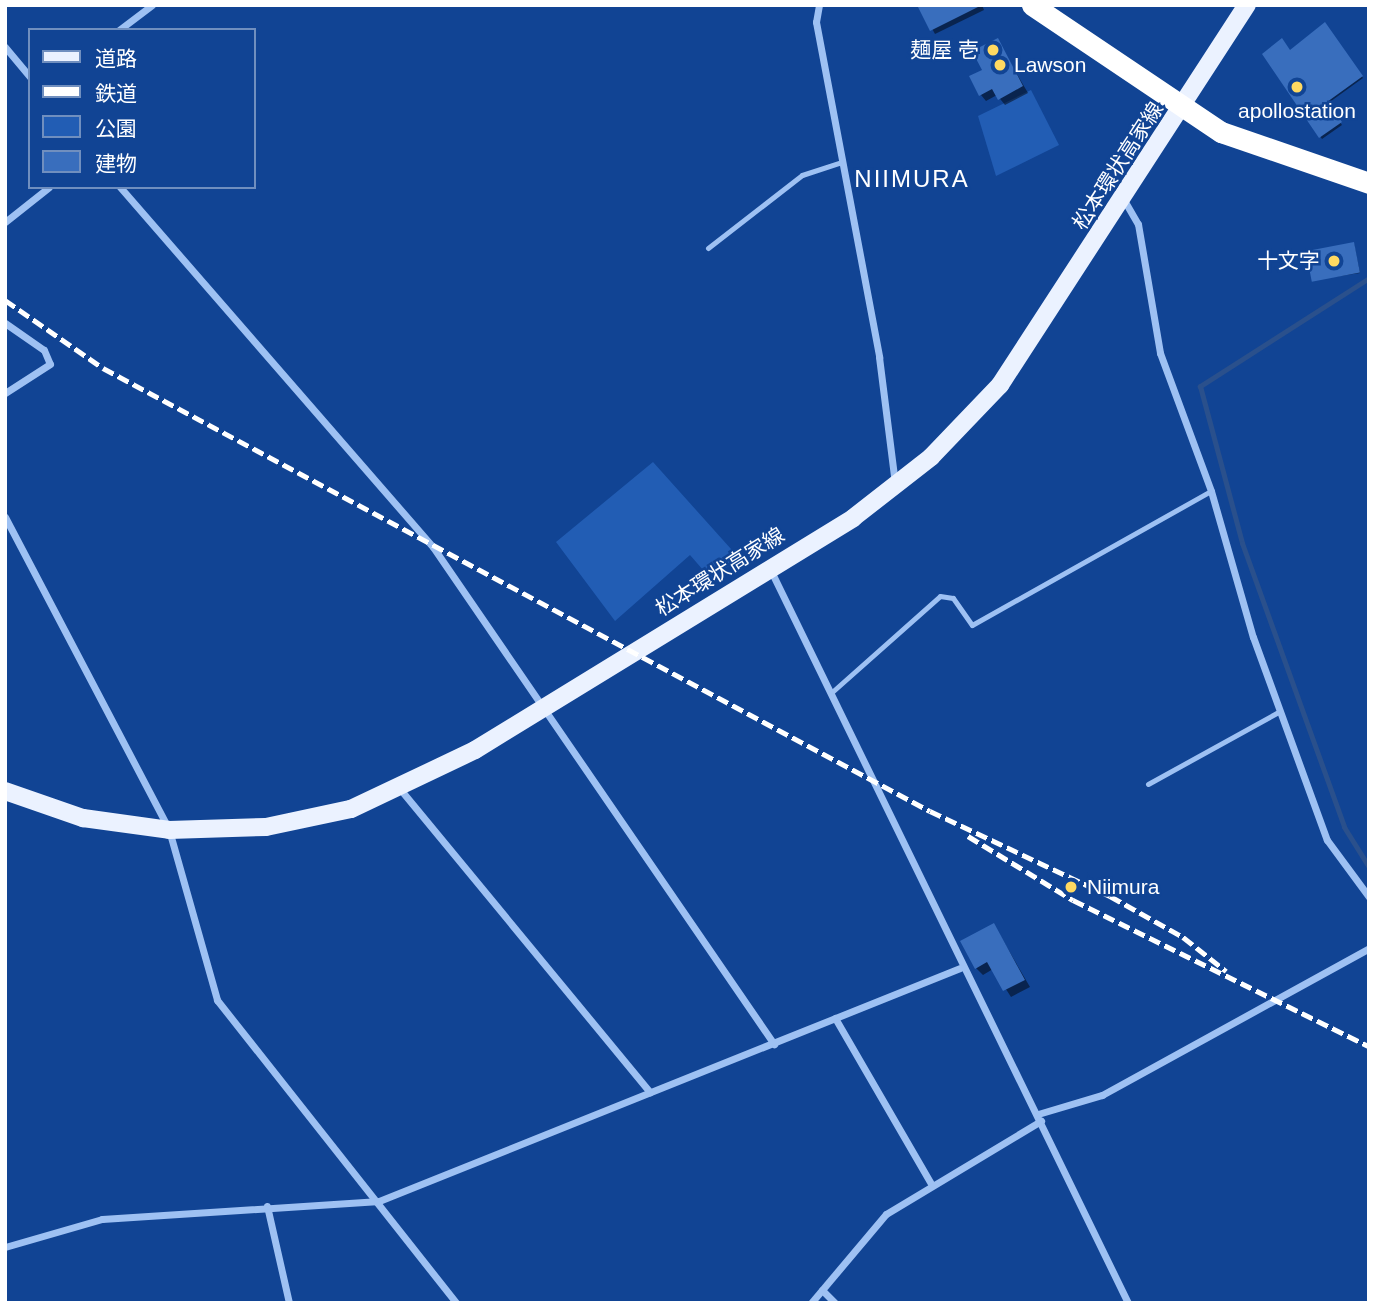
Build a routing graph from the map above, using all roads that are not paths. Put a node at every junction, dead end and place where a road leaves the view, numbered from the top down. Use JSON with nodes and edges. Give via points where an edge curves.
{"nodes":[{"id":1,"x":152,"y":5,"type":"edge"},
{"id":2,"x":819,"y":5,"type":"edge"},
{"id":3,"x":1032,"y":5,"type":"edge"},
{"id":4,"x":1247,"y":5,"type":"edge"},
{"id":5,"x":122,"y":28,"type":"edge"},
{"id":6,"x":5,"y":47,"type":"edge"},
{"id":7,"x":28,"y":75,"type":"edge"},
{"id":8,"x":1181,"y":109,"type":"junction"},
{"id":9,"x":839,"y":163,"type":"junction"},
{"id":10,"x":1369,"y":183,"type":"edge"},
{"id":11,"x":46,"y":189,"type":"edge"},
{"id":12,"x":122,"y":189,"type":"edge"},
{"id":13,"x":1124,"y":200,"type":"junction"},
{"id":14,"x":5,"y":222,"type":"edge"},
{"id":15,"x":708,"y":248,"type":"dead end"},
{"id":16,"x":5,"y":323,"type":"edge"},
{"id":17,"x":5,"y":393,"type":"edge"},
{"id":18,"x":895,"y":488,"type":"junction"},
{"id":19,"x":1211,"y":491,"type":"junction"},
{"id":20,"x":5,"y":517,"type":"edge"},
{"id":21,"x":769,"y":568,"type":"junction"},
{"id":22,"x":832,"y":692,"type":"junction"},
{"id":23,"x":545,"y":707,"type":"junction"},
{"id":24,"x":1280,"y":711,"type":"junction"},
{"id":25,"x":1148,"y":784,"type":"dead end"},
{"id":26,"x":400,"y":789,"type":"junction"},
{"id":27,"x":5,"y":791,"type":"edge"},
{"id":28,"x":169,"y":830,"type":"junction"},
{"id":29,"x":1369,"y":897,"type":"edge"},
{"id":30,"x":1369,"y":948,"type":"edge"},
{"id":31,"x":960,"y":968,"type":"junction"},
{"id":32,"x":835,"y":1018,"type":"junction"},
{"id":33,"x":774,"y":1044,"type":"junction"},
{"id":34,"x":650,"y":1092,"type":"junction"},
{"id":35,"x":1040,"y":1118,"type":"junction"},
{"id":36,"x":932,"y":1185,"type":"junction"},
{"id":37,"x":379,"y":1201,"type":"junction"},
{"id":38,"x":267,"y":1206,"type":"junction"},
{"id":39,"x":5,"y":1247,"type":"edge"},
{"id":40,"x":822,"y":1290,"type":"junction"},
{"id":41,"x":289,"y":1303,"type":"edge"},
{"id":42,"x":456,"y":1303,"type":"edge"},
{"id":43,"x":811,"y":1303,"type":"edge"},
{"id":44,"x":835,"y":1303,"type":"edge"},
{"id":45,"x":1128,"y":1303,"type":"edge"}],
"edges":[{"from":1,"to":5,"type":"street"},
{"from":2,"to":9,"type":"street","via":[[816,22]]},
{"from":3,"to":8,"type":"highway"},
{"from":4,"to":8,"type":"main road","name":"松本環状高家線"},
{"from":6,"to":7,"type":"street"},
{"from":8,"to":10,"type":"highway","via":[[1221,132]]},
{"from":8,"to":13,"type":"main road","name":"松本環状高家線"},
{"from":9,"to":15,"type":"lane","via":[[802,175]]},
{"from":9,"to":18,"type":"street","via":[[879,357]]},
{"from":11,"to":14,"type":"street"},
{"from":12,"to":23,"type":"street","via":[[426,537]]},
{"from":13,"to":18,"type":"main road","name":"松本環状高家線","via":[[1000,385]]},
{"from":13,"to":19,"type":"street","via":[[1138,224],[1160,353]]},
{"from":16,"to":17,"type":"street","via":[[44,350],[50,364]]},
{"from":18,"to":21,"type":"main road","name":"松本環状高家線"},
{"from":19,"to":22,"type":"lane","via":[[972,625],[953,598],[940,596]]},
{"from":19,"to":24,"type":"street"},
{"from":20,"to":28,"type":"street"},
{"from":21,"to":22,"type":"street"},
{"from":21,"to":23,"type":"main road","name":"松本環状高家線"},
{"from":22,"to":31,"type":"street"},
{"from":23,"to":26,"type":"main road","name":"松本環状高家線"},
{"from":23,"to":33,"type":"street"},
{"from":24,"to":25,"type":"lane"},
{"from":24,"to":29,"type":"street","via":[[1327,840]]},
{"from":26,"to":28,"type":"main road","name":"松本環状高家線","via":[[351,809],[266,827]]},
{"from":26,"to":34,"type":"street"},
{"from":27,"to":28,"type":"main road","name":"松本環状高家線","via":[[83,818]]},
{"from":28,"to":37,"type":"street","via":[[222,1010]]},
{"from":30,"to":35,"type":"street","via":[[1102,1096]]},
{"from":31,"to":32,"type":"street"},
{"from":31,"to":35,"type":"street"},
{"from":32,"to":33,"type":"street"},
{"from":32,"to":36,"type":"street"},
{"from":33,"to":34,"type":"street"},
{"from":34,"to":37,"type":"street"},
{"from":35,"to":36,"type":"street"},
{"from":35,"to":45,"type":"street"},
{"from":36,"to":40,"type":"street","via":[[886,1214]]},
{"from":37,"to":38,"type":"street"},
{"from":37,"to":42,"type":"street"},
{"from":38,"to":39,"type":"street","via":[[102,1219]]},
{"from":38,"to":41,"type":"street"},
{"from":40,"to":43,"type":"street"},
{"from":40,"to":44,"type":"street"}]}
